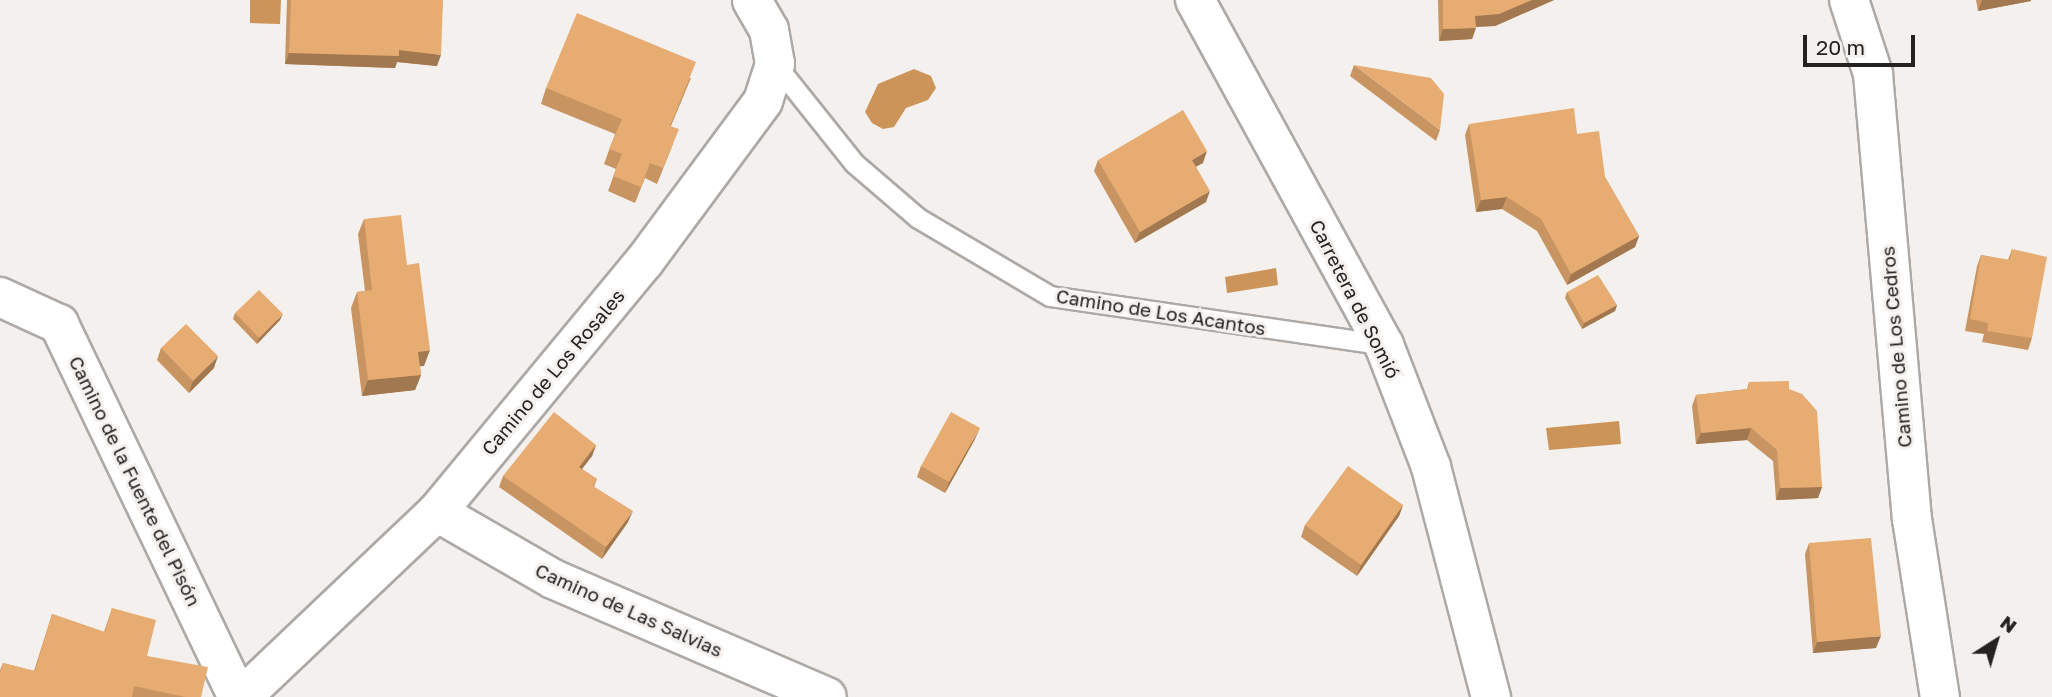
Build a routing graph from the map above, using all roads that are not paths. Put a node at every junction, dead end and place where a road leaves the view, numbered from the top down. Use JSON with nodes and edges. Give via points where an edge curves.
{"nodes":[{"id":1,"x":752,"y":0,"type":"edge"},
{"id":2,"x":1195,"y":0,"type":"edge"},
{"id":3,"x":1849,"y":0,"type":"edge"},
{"id":4,"x":775,"y":64,"type":"junction"},
{"id":5,"x":0,"y":297,"type":"edge"},
{"id":6,"x":1384,"y":345,"type":"junction"},
{"id":7,"x":437,"y":512,"type":"junction"},
{"id":8,"x":240,"y":697,"type":"edge"},
{"id":9,"x":827,"y":697,"type":"edge"},
{"id":10,"x":1491,"y":697,"type":"edge"},
{"id":11,"x":1940,"y":697,"type":"edge"}],
"edges":[{"from":1,"to":4,"type":"street","name":"Camino de Los Rosales","via":[[769,30]]},
{"from":2,"to":6,"type":"street","name":"Carretera de Somió"},
{"from":3,"to":11,"type":"street","name":"Camino de Los Cedros","via":[[1873,74],[1912,519]]},
{"from":4,"to":6,"type":"lane","name":"Camino de Los Acantos","via":[[854,163],[909,210],[1050,296]]},
{"from":4,"to":7,"type":"street","name":"Camino de Los Rosales","via":[[763,101],[644,262]]},
{"from":5,"to":8,"type":"street","name":"Camino de la Fuente del Pisón","via":[[59,324]]},
{"from":6,"to":10,"type":"street","name":"Carretera de Somió","via":[[1431,467]]},
{"from":7,"to":8,"type":"street","name":"Camino de Los Rosales"},
{"from":7,"to":9,"type":"street","name":"Camino de Las Salvias","via":[[553,579]]}]}
